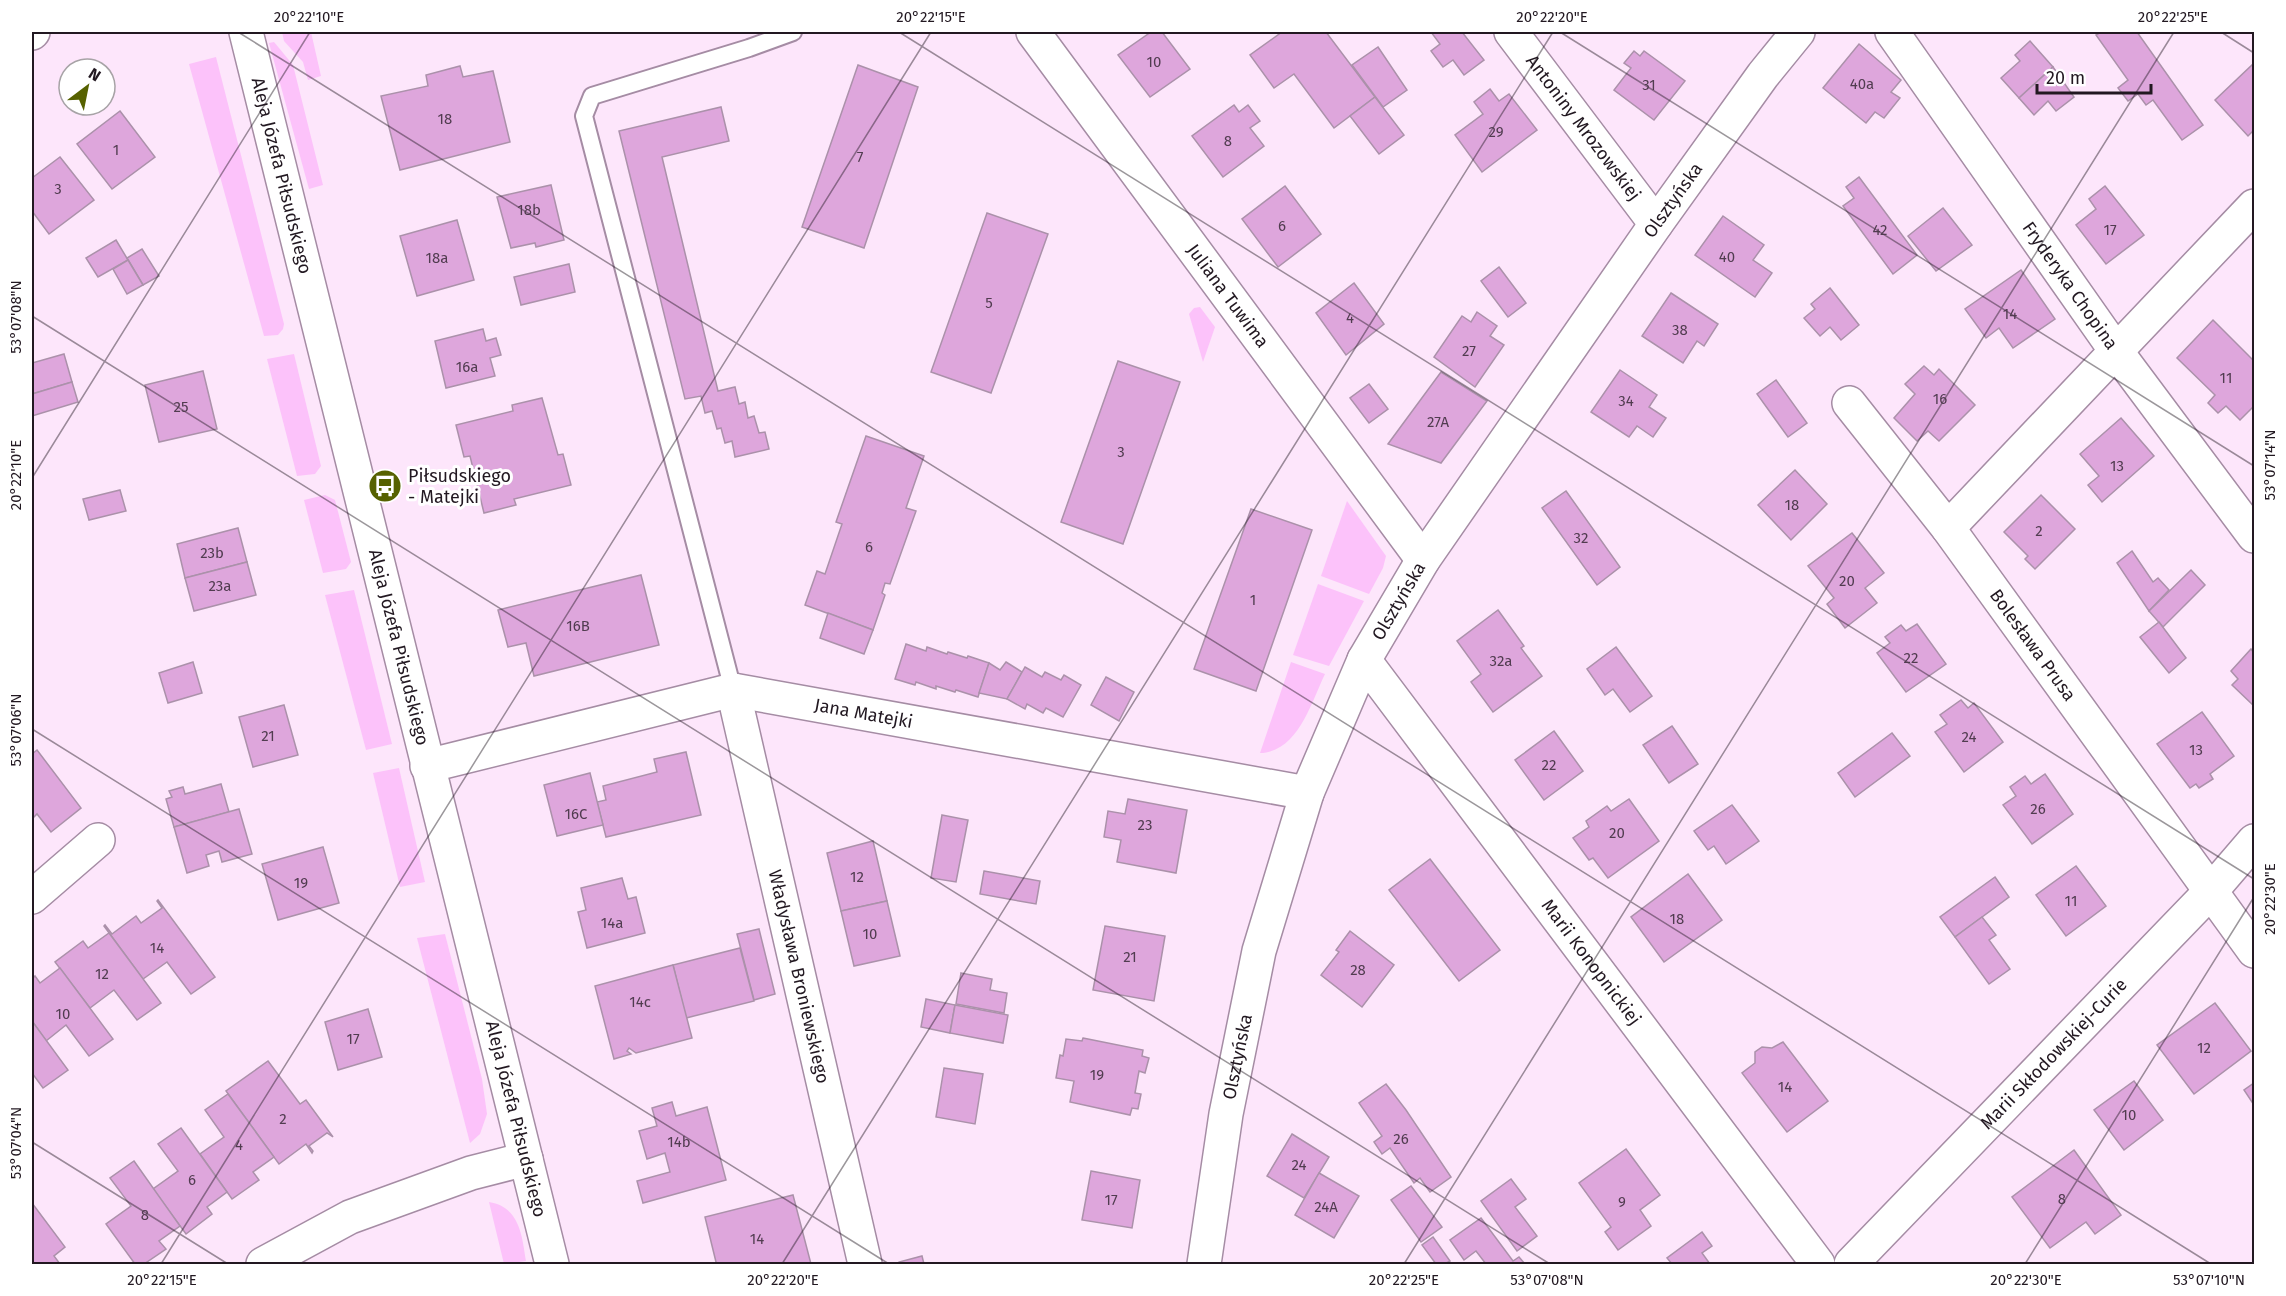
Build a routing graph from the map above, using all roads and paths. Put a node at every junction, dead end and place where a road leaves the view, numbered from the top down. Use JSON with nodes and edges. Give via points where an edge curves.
{"nodes":[{"id":1,"x":246,"y":32,"type":"edge"},
{"id":2,"x":793,"y":32,"type":"edge"},
{"id":3,"x":1034,"y":32,"type":"edge"},
{"id":4,"x":1510,"y":32,"type":"edge"},
{"id":5,"x":1798,"y":32,"type":"edge"},
{"id":6,"x":1892,"y":32,"type":"edge"},
{"id":7,"x":2254,"y":206,"type":"edge"},
{"id":8,"x":1656,"y":224,"type":"junction"},
{"id":9,"x":2116,"y":351,"type":"junction"},
{"id":10,"x":1849,"y":403,"type":"dead end"},
{"id":11,"x":1948,"y":528,"type":"junction"},
{"id":12,"x":2254,"y":536,"type":"edge"},
{"id":13,"x":1423,"y":560,"type":"junction"},
{"id":14,"x":1364,"y":660,"type":"junction"},
{"id":15,"x":734,"y":690,"type":"junction"},
{"id":16,"x":427,"y":766,"type":"junction"},
{"id":17,"x":1306,"y":793,"type":"junction"},
{"id":18,"x":98,"y":840,"type":"dead end"},
{"id":19,"x":2254,"y":840,"type":"edge"},
{"id":20,"x":2211,"y":891,"type":"junction"},
{"id":21,"x":32,"y":897,"type":"edge"},
{"id":22,"x":2254,"y":951,"type":"edge"},
{"id":23,"x":526,"y":1159,"type":"junction"},
{"id":24,"x":263,"y":1264,"type":"edge"},
{"id":25,"x":552,"y":1264,"type":"edge"},
{"id":26,"x":865,"y":1264,"type":"edge"},
{"id":27,"x":1204,"y":1264,"type":"edge"},
{"id":28,"x":1818,"y":1264,"type":"edge"},
{"id":29,"x":1851,"y":1264,"type":"edge"}],
"edges":[{"from":1,"to":16,"type":"street","name":"Aleja Józefa Piłsudskiego"},
{"from":2,"to":15,"type":"lane","via":[[592,96],[584,116]]},
{"from":3,"to":13,"type":"street","name":"Juliana Tuwima"},
{"from":4,"to":8,"type":"street","name":"Antoniny Mrozowskiej"},
{"from":5,"to":8,"type":"street","name":"Olsztyńska"},
{"from":6,"to":9,"type":"street","name":"Fryderyka Chopina"},
{"from":7,"to":9,"type":"street"},
{"from":8,"to":13,"type":"street","name":"Olsztyńska"},
{"from":9,"to":11,"type":"street"},
{"from":9,"to":12,"type":"street","name":"Fryderyka Chopina"},
{"from":10,"to":11,"type":"street","name":"Bolesława Prusa"},
{"from":11,"to":20,"type":"street","name":"Bolesława Prusa"},
{"from":13,"to":14,"type":"street","name":"Olsztyńska"},
{"from":14,"to":17,"type":"street","name":"Olsztyńska"},
{"from":14,"to":28,"type":"street","name":"Marii Konopnickiej"},
{"from":15,"to":16,"type":"street","name":"Jana Matejki"},
{"from":15,"to":17,"type":"street","name":"Jana Matejki"},
{"from":15,"to":26,"type":"street","name":"Władysława Broniewskiego"},
{"from":16,"to":23,"type":"street","name":"Aleja Józefa Piłsudskiego"},
{"from":17,"to":27,"type":"street","name":"Olsztyńska","via":[[1259,951],[1226,1114]]},
{"from":18,"to":21,"type":"street"},
{"from":19,"to":20,"type":"street","name":"Marii Skłodowskiej-Curie"},
{"from":20,"to":22,"type":"street","name":"Bolesława Prusa"},
{"from":20,"to":29,"type":"street","name":"Marii Skłodowskiej-Curie"},
{"from":23,"to":24,"type":"street","via":[[471,1173],[350,1217]]},
{"from":23,"to":25,"type":"street","name":"Aleja Józefa Piłsudskiego"}]}
